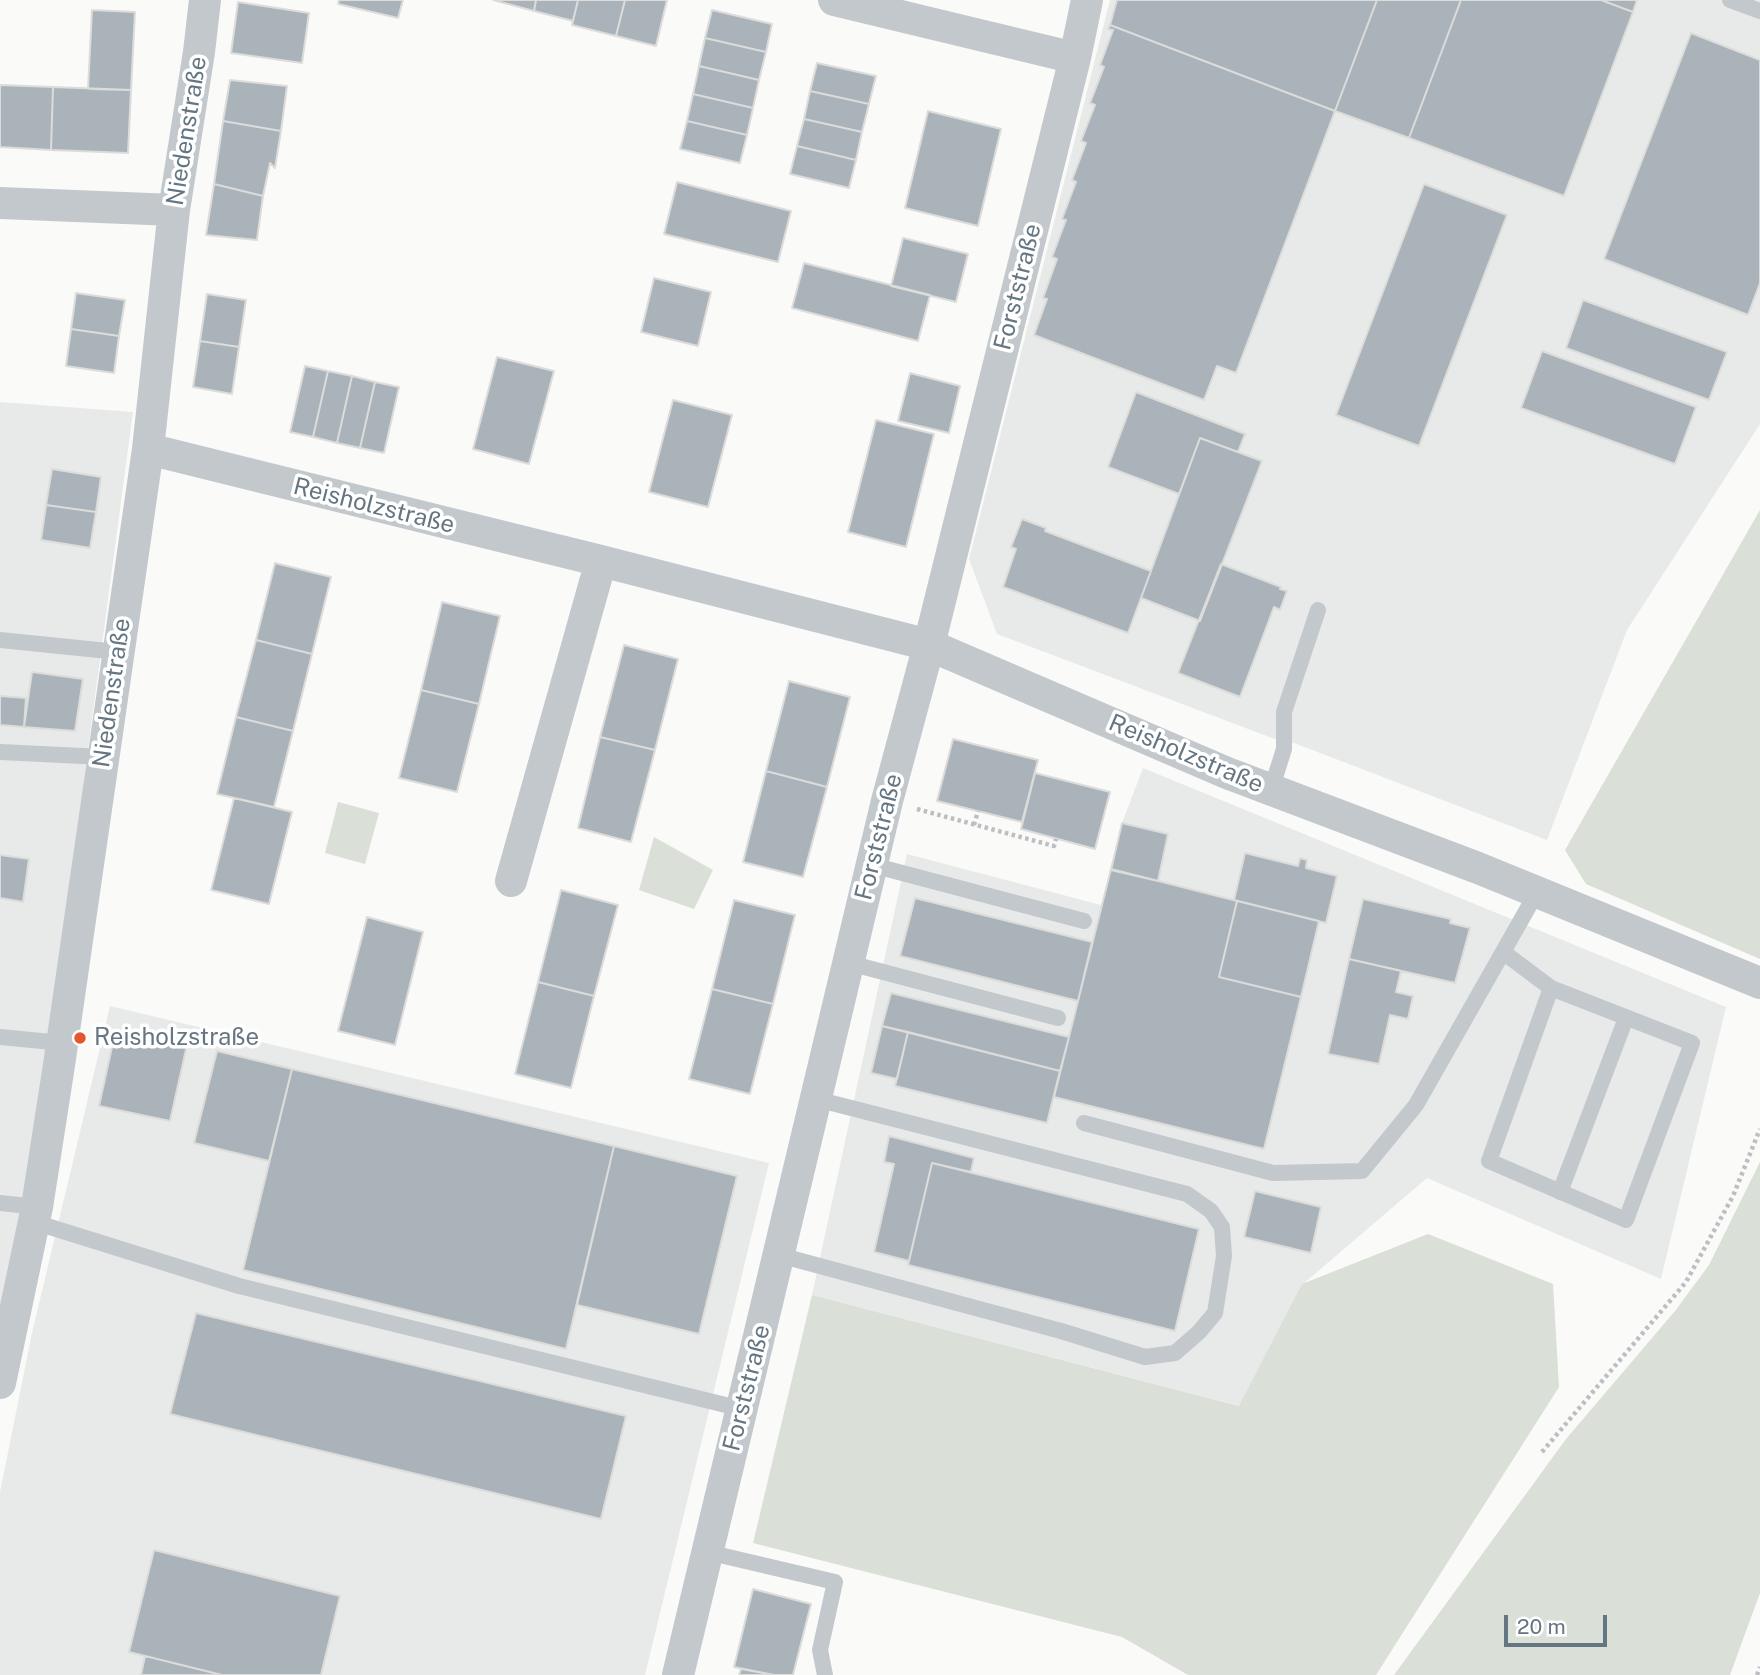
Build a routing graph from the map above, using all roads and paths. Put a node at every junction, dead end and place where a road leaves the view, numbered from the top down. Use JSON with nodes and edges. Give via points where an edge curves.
{"nodes":[{"id":1,"x":205,"y":0,"type":"edge"},
{"id":2,"x":834,"y":0,"type":"edge"},
{"id":3,"x":1087,"y":0,"type":"edge"},
{"id":4,"x":1730,"y":0,"type":"edge"},
{"id":5,"x":1760,"y":11,"type":"edge"},
{"id":6,"x":1075,"y":58,"type":"junction"},
{"id":7,"x":0,"y":202,"type":"edge"},
{"id":8,"x":174,"y":210,"type":"junction"},
{"id":9,"x":148,"y":449,"type":"junction"},
{"id":10,"x":601,"y":561,"type":"junction"},
{"id":11,"x":1318,"y":610,"type":"dead end"},
{"id":12,"x":0,"y":640,"type":"edge"},
{"id":13,"x":929,"y":645,"type":"junction"},
{"id":14,"x":118,"y":652,"type":"junction"},
{"id":15,"x":0,"y":752,"type":"edge"},
{"id":16,"x":103,"y":757,"type":"junction"},
{"id":17,"x":1271,"y":790,"type":"junction"},
{"id":18,"x":914,"y":808,"type":"dead end"},
{"id":19,"x":978,"y":811,"type":"dead end"},
{"id":20,"x":974,"y":825,"type":"junction"},
{"id":21,"x":1056,"y":838,"type":"dead end"},
{"id":22,"x":872,"y":864,"type":"junction"},
{"id":23,"x":511,"y":881,"type":"dead end"},
{"id":24,"x":1537,"y":892,"type":"junction"},
{"id":25,"x":1084,"y":921,"type":"dead end"},
{"id":26,"x":1503,"y":952,"type":"junction"},
{"id":27,"x":849,"y":963,"type":"junction"},
{"id":28,"x":1760,"y":982,"type":"edge"},
{"id":29,"x":1551,"y":988,"type":"junction"},
{"id":30,"x":1058,"y":1018,"type":"dead end"},
{"id":31,"x":1626,"y":1018,"type":"junction"},
{"id":32,"x":0,"y":1037,"type":"edge"},
{"id":33,"x":62,"y":1043,"type":"junction"},
{"id":34,"x":816,"y":1099,"type":"junction"},
{"id":35,"x":1084,"y":1123,"type":"dead end"},
{"id":36,"x":1760,"y":1129,"type":"edge"},
{"id":37,"x":1560,"y":1192,"type":"junction"},
{"id":38,"x":0,"y":1203,"type":"edge"},
{"id":39,"x":35,"y":1215,"type":"junction"},
{"id":40,"x":779,"y":1255,"type":"junction"},
{"id":41,"x":0,"y":1383,"type":"edge"},
{"id":42,"x":742,"y":1409,"type":"junction"},
{"id":43,"x":1542,"y":1452,"type":"dead end"},
{"id":44,"x":707,"y":1552,"type":"junction"},
{"id":45,"x":1760,"y":1667,"type":"edge"},
{"id":46,"x":678,"y":1675,"type":"edge"},
{"id":47,"x":825,"y":1675,"type":"edge"},
{"id":48,"x":1757,"y":1675,"type":"edge"}],
"edges":[{"from":1,"to":8,"type":"street","name":"Niedenstraße"},
{"from":2,"to":6,"type":"street"},
{"from":3,"to":6,"type":"street","name":"Forststraße"},
{"from":4,"to":5,"type":"lane"},
{"from":6,"to":13,"type":"street","name":"Forststraße"},
{"from":7,"to":8,"type":"street"},
{"from":8,"to":9,"type":"street","name":"Niedenstraße"},
{"from":9,"to":10,"type":"street","name":"Reisholzstraße"},
{"from":9,"to":14,"type":"street","name":"Niedenstraße"},
{"from":10,"to":13,"type":"street","name":"Reisholzstraße"},
{"from":10,"to":23,"type":"street"},
{"from":11,"to":17,"type":"lane","via":[[1284,712],[1284,749]]},
{"from":12,"to":14,"type":"lane"},
{"from":13,"to":17,"type":"street","name":"Reisholzstraße"},
{"from":13,"to":22,"type":"street","name":"Forststraße"},
{"from":14,"to":16,"type":"street","name":"Niedenstraße"},
{"from":15,"to":16,"type":"lane"},
{"from":16,"to":33,"type":"street","name":"Niedenstraße"},
{"from":17,"to":24,"type":"street","name":"Reisholzstraße"},
{"from":18,"to":20,"type":"path"},
{"from":19,"to":20,"type":"path"},
{"from":20,"to":21,"type":"path","via":[[1054,846]]},
{"from":22,"to":25,"type":"lane"},
{"from":22,"to":27,"type":"street","name":"Forststraße"},
{"from":24,"to":26,"type":"lane"},
{"from":24,"to":28,"type":"street","name":"Reisholzstraße"},
{"from":26,"to":29,"type":"lane"},
{"from":26,"to":35,"type":"lane","via":[[1416,1105],[1362,1171],[1273,1173]]},
{"from":27,"to":30,"type":"lane"},
{"from":27,"to":34,"type":"street","name":"Forststraße"},
{"from":29,"to":31,"type":"lane"},
{"from":29,"to":37,"type":"lane","via":[[1489,1161]]},
{"from":31,"to":37,"type":"lane"},
{"from":31,"to":37,"type":"lane","via":[[1692,1043],[1626,1220]]},
{"from":32,"to":33,"type":"lane"},
{"from":33,"to":39,"type":"street","name":"Niedenstraße"},
{"from":34,"to":40,"type":"street","name":"Forststraße"},
{"from":34,"to":40,"type":"lane","via":[[1187,1194],[1211,1211],[1222,1227],[1224,1256],[1214,1313],[1175,1353],[1145,1357]]},
{"from":36,"to":43,"type":"path","via":[[1732,1196],[1686,1282]]},
{"from":38,"to":39,"type":"lane"},
{"from":39,"to":41,"type":"street","name":"Niedenstraße"},
{"from":39,"to":42,"type":"lane","via":[[239,1286]]},
{"from":40,"to":42,"type":"street","name":"Forststraße"},
{"from":42,"to":44,"type":"street","name":"Forststraße"},
{"from":44,"to":46,"type":"street","name":"Forststraße"},
{"from":44,"to":47,"type":"lane","via":[[835,1582],[820,1650]]},
{"from":45,"to":48,"type":"path"}]}
